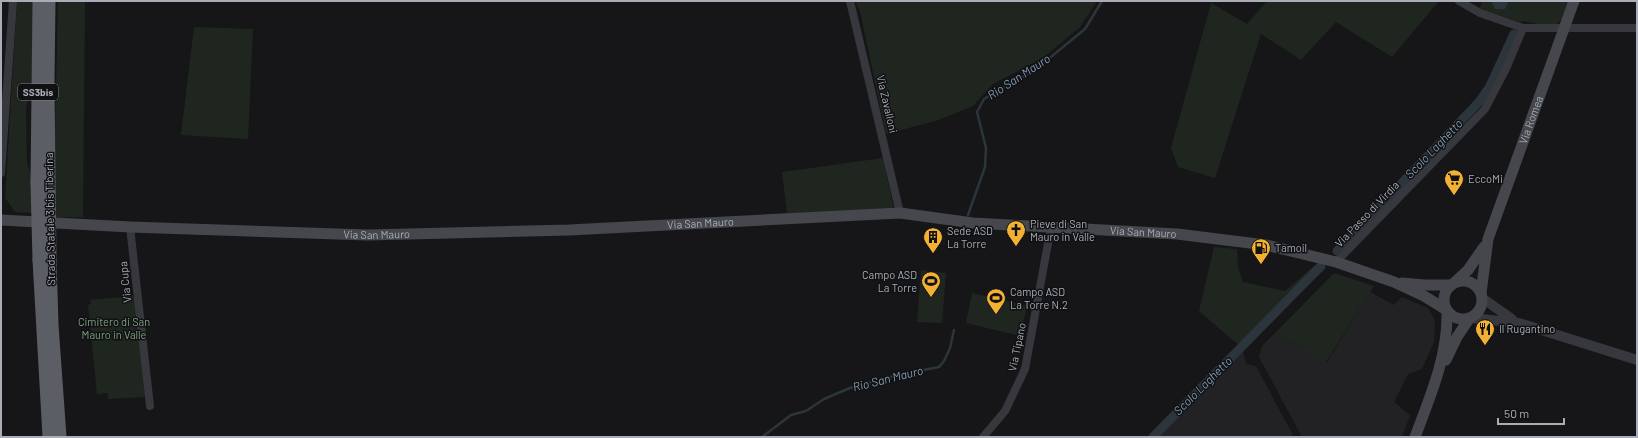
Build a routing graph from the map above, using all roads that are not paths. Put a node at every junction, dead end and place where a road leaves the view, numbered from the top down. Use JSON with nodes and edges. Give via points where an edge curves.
{"nodes":[{"id":1,"x":13,"y":1,"type":"edge"},
{"id":2,"x":39,"y":1,"type":"edge"},
{"id":3,"x":49,"y":1,"type":"edge"},
{"id":4,"x":850,"y":1,"type":"edge"},
{"id":5,"x":1460,"y":1,"type":"edge"},
{"id":6,"x":1574,"y":1,"type":"edge"},
{"id":7,"x":1523,"y":28,"type":"junction"},
{"id":8,"x":1637,"y":28,"type":"edge"},
{"id":9,"x":1564,"y":29,"type":"junction"},
{"id":10,"x":1,"y":173,"type":"edge"},
{"id":11,"x":43,"y":182,"type":"junction"},
{"id":12,"x":900,"y":213,"type":"junction"},
{"id":13,"x":1,"y":220,"type":"edge"},
{"id":14,"x":130,"y":227,"type":"junction"},
{"id":15,"x":1051,"y":227,"type":"junction"},
{"id":16,"x":1488,"y":239,"type":"junction"},
{"id":17,"x":44,"y":260,"type":"junction"},
{"id":18,"x":1336,"y":262,"type":"junction"},
{"id":19,"x":1394,"y":282,"type":"junction"},
{"id":20,"x":1452,"y":284,"type":"junction"},
{"id":21,"x":1481,"y":296,"type":"junction"},
{"id":22,"x":1446,"y":311,"type":"junction"},
{"id":23,"x":1470,"y":318,"type":"junction"},
{"id":24,"x":1519,"y":323,"type":"junction"},
{"id":25,"x":1637,"y":360,"type":"edge"},
{"id":26,"x":1435,"y":383,"type":"junction"},
{"id":27,"x":150,"y":406,"type":"dead end"},
{"id":28,"x":49,"y":437,"type":"edge"},
{"id":29,"x":60,"y":437,"type":"edge"},
{"id":30,"x":983,"y":437,"type":"edge"},
{"id":31,"x":1415,"y":437,"type":"edge"}],
"edges":[{"from":1,"to":10,"type":"street"},
{"from":2,"to":11,"type":"highway","name":"Strada Statale 3 bis Tiberina","number":"SS3bis"},
{"from":3,"to":11,"type":"highway","name":"Strada Statale 3 bis Tiberina","number":"SS3bis"},
{"from":4,"to":12,"type":"street","name":"Via Zavalloni"},
{"from":5,"to":7,"type":"street","via":[[1480,13]]},
{"from":6,"to":9,"type":"main road","name":"Via Romea"},
{"from":7,"to":9,"type":"street"},
{"from":7,"to":18,"type":"street","name":"Via Passo di Virdia","via":[[1506,69],[1485,109]]},
{"from":8,"to":9,"type":"street"},
{"from":9,"to":16,"type":"main road","name":"Via Romea"},
{"from":11,"to":17,"type":"highway","name":"Strada Statale 3 bis Tiberina","number":"SS3bis","bridge":true},
{"from":12,"to":14,"type":"main road","name":"Via San Mauro","via":[[569,230],[368,235]]},
{"from":12,"to":15,"type":"main road","name":"Via San Mauro","via":[[973,222]]},
{"from":13,"to":14,"type":"main road","name":"Via San Mauro"},
{"from":14,"to":27,"type":"street","name":"Via Cupa"},
{"from":15,"to":18,"type":"main road","name":"Via San Mauro","via":[[1177,234],[1266,245]]},
{"from":15,"to":30,"type":"street","name":"Via Tipano","via":[[1025,369],[1005,411]]},
{"from":16,"to":20,"type":"main road","name":"Via Romea","via":[[1476,260]]},
{"from":16,"to":21,"type":"main road","name":"Via Romea"},
{"from":17,"to":28,"type":"highway","name":"Strada Statale 3 bis Tiberina","number":"SS3bis"},
{"from":17,"to":29,"type":"highway","name":"Strada Statale 3 bis Tiberina","number":"SS3bis","via":[[52,325]]},
{"from":18,"to":19,"type":"main road","name":"Via San Mauro"},
{"from":19,"to":20,"type":"main road","name":"Via San Mauro"},
{"from":19,"to":22,"type":"main road","name":"Via San Mauro","via":[[1424,296]]},
{"from":20,"to":21,"type":"main road","via":[[1460,281],[1473,284]]},
{"from":20,"to":22,"type":"main road","via":[[1444,294]]},
{"from":21,"to":23,"type":"main road","via":[[1480,310]]},
{"from":21,"to":24,"type":"street"},
{"from":22,"to":23,"type":"main road","via":[[1457,319]]},
{"from":22,"to":26,"type":"main road","via":[[1447,335]]},
{"from":23,"to":24,"type":"street"},
{"from":23,"to":26,"type":"main road","via":[[1457,337]]},
{"from":24,"to":25,"type":"street"},
{"from":26,"to":31,"type":"main road"}]}
